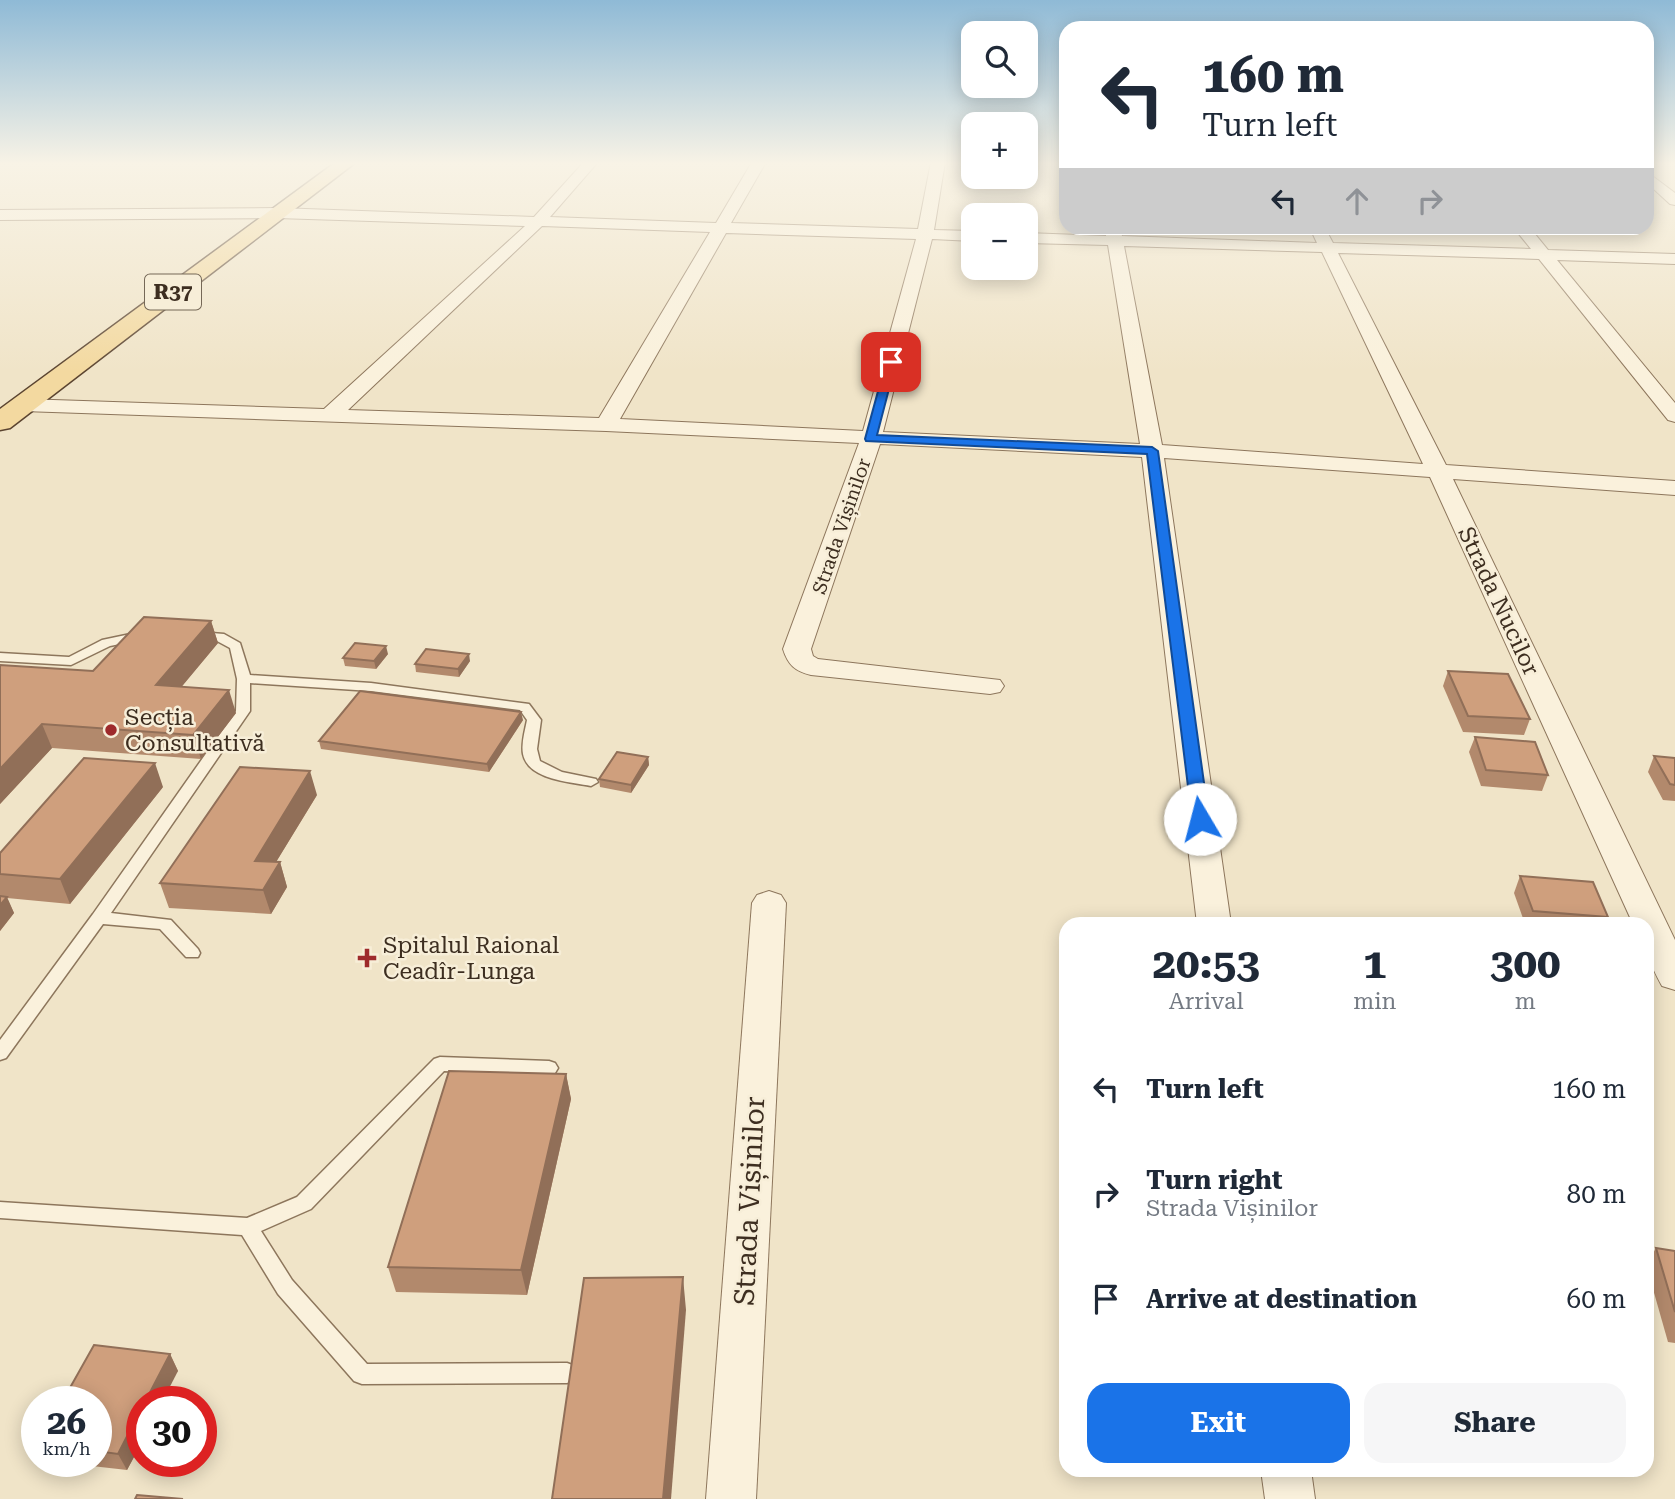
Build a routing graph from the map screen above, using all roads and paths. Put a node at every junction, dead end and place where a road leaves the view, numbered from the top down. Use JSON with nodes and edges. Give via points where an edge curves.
{"nodes":[{"id":1,"x":252,"y":232,"type":"edge"},
{"id":2,"x":527,"y":232,"type":"edge"},
{"id":3,"x":719,"y":232,"type":"edge"},
{"id":4,"x":873,"y":232,"type":"edge"},
{"id":5,"x":925,"y":234,"type":"junction"},
{"id":6,"x":1085,"y":235,"type":"edge"},
{"id":7,"x":1114,"y":235,"type":"edge"},
{"id":8,"x":1184,"y":235,"type":"edge"},
{"id":9,"x":1528,"y":235,"type":"edge"},
{"id":10,"x":961,"y":236,"type":"edge"},
{"id":11,"x":1038,"y":237,"type":"edge"},
{"id":12,"x":1323,"y":237,"type":"edge"},
{"id":13,"x":1545,"y":254,"type":"junction"},
{"id":14,"x":1675,"y":259,"type":"edge"},
{"id":15,"x":23,"y":405,"type":"junction"},
{"id":16,"x":1675,"y":416,"type":"edge"},
{"id":17,"x":328,"y":417,"type":"junction"},
{"id":18,"x":0,"y":422,"type":"edge"},
{"id":19,"x":606,"y":425,"type":"junction"},
{"id":20,"x":870,"y":439,"type":"junction"},
{"id":21,"x":1152,"y":451,"type":"junction"},
{"id":22,"x":1438,"y":471,"type":"junction"},
{"id":23,"x":1675,"y":488,"type":"edge"},
{"id":24,"x":155,"y":634,"type":"edge"},
{"id":25,"x":181,"y":635,"type":"edge"},
{"id":26,"x":0,"y":656,"type":"edge"},
{"id":27,"x":244,"y":679,"type":"junction"},
{"id":28,"x":990,"y":685,"type":"dead end"},
{"id":29,"x":591,"y":782,"type":"dead end"},
{"id":30,"x":769,"y":903,"type":"dead end"},
{"id":31,"x":1213,"y":917,"type":"edge"},
{"id":32,"x":1647,"y":917,"type":"edge"},
{"id":33,"x":99,"y":918,"type":"junction"},
{"id":34,"x":1654,"y":932,"type":"edge"},
{"id":35,"x":192,"y":953,"type":"dead end"},
{"id":36,"x":1675,"y":977,"type":"edge"},
{"id":37,"x":0,"y":1053,"type":"edge"},
{"id":38,"x":549,"y":1068,"type":"dead end"},
{"id":39,"x":0,"y":1210,"type":"edge"},
{"id":40,"x":248,"y":1227,"type":"junction"},
{"id":41,"x":567,"y":1373,"type":"edge"},
{"id":42,"x":1287,"y":1477,"type":"edge"},
{"id":43,"x":731,"y":1499,"type":"edge"},
{"id":44,"x":1290,"y":1499,"type":"edge"}],
"edges":[{"from":1,"to":15,"type":"main road","number":"R37"},
{"from":2,"to":17,"type":"street"},
{"from":3,"to":19,"type":"street"},
{"from":4,"to":5,"type":"street"},
{"from":5,"to":10,"type":"street"},
{"from":5,"to":20,"type":"street","name":"Strada Vișinilor"},
{"from":6,"to":11,"type":"street"},
{"from":7,"to":21,"type":"street"},
{"from":8,"to":12,"type":"street"},
{"from":9,"to":13,"type":"street"},
{"from":12,"to":13,"type":"street"},
{"from":12,"to":22,"type":"street","name":"Strada Nucilor"},
{"from":13,"to":14,"type":"street"},
{"from":13,"to":16,"type":"street"},
{"from":15,"to":17,"type":"street"},
{"from":15,"to":18,"type":"main road","number":"R37"},
{"from":17,"to":19,"type":"street"},
{"from":19,"to":20,"type":"street"},
{"from":20,"to":21,"type":"street"},
{"from":20,"to":28,"type":"street","name":"Strada Vișinilor","via":[[797,649],[800,660],[811,667]]},
{"from":21,"to":22,"type":"street"},
{"from":21,"to":31,"type":"street"},
{"from":22,"to":23,"type":"street"},
{"from":22,"to":32,"type":"street","name":"Strada Nucilor"},
{"from":24,"to":26,"type":"lane","via":[[106,643],[71,661]]},
{"from":25,"to":27,"type":"lane","via":[[219,638],[236,646]]},
{"from":27,"to":29,"type":"lane","via":[[371,687],[524,707],[534,720],[530,756],[535,763],[547,771]]},
{"from":27,"to":33,"type":"lane","via":[[243,711]]},
{"from":30,"to":43,"type":"street","name":"Strada Vișinilor"},
{"from":33,"to":35,"type":"lane","via":[[165,924]]},
{"from":33,"to":37,"type":"lane"},
{"from":34,"to":36,"type":"street","name":"Strada Nucilor"},
{"from":38,"to":40,"type":"lane","via":[[440,1064],[304,1203]]},
{"from":39,"to":40,"type":"lane"},
{"from":40,"to":41,"type":"lane","via":[[285,1287],[362,1374]]},
{"from":42,"to":44,"type":"street"}]}
